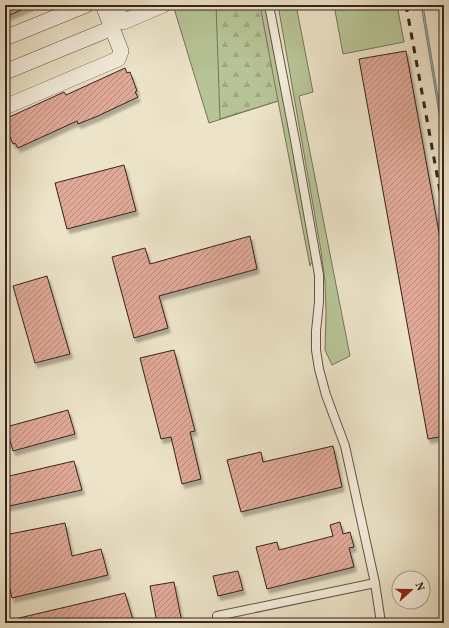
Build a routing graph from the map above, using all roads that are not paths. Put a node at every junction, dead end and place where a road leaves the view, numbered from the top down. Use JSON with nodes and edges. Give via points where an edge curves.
{"nodes":[{"id":1,"x":86,"y":5,"type":"edge"},
{"id":2,"x":103,"y":5,"type":"edge"},
{"id":3,"x":115,"y":5,"type":"edge"},
{"id":4,"x":163,"y":5,"type":"edge"},
{"id":5,"x":269,"y":5,"type":"edge"},
{"id":6,"x":112,"y":28,"type":"junction"},
{"id":7,"x":5,"y":38,"type":"edge"},
{"id":8,"x":5,"y":72,"type":"edge"},
{"id":9,"x":5,"y":107,"type":"edge"},
{"id":10,"x":376,"y":583,"type":"junction"},
{"id":11,"x":218,"y":623,"type":"edge"},
{"id":12,"x":380,"y":623,"type":"edge"}],
"edges":[{"from":1,"to":7,"type":"street"},
{"from":2,"to":6,"type":"street"},
{"from":3,"to":4,"type":"street","via":[[123,22]]},
{"from":5,"to":10,"type":"lane","via":[[319,275],[316,350],[319,369],[345,446]]},
{"from":6,"to":8,"type":"street"},
{"from":6,"to":9,"type":"street","via":[[122,51],[118,59]]},
{"from":10,"to":11,"type":"lane","via":[[217,616]]},
{"from":10,"to":12,"type":"lane"}]}
